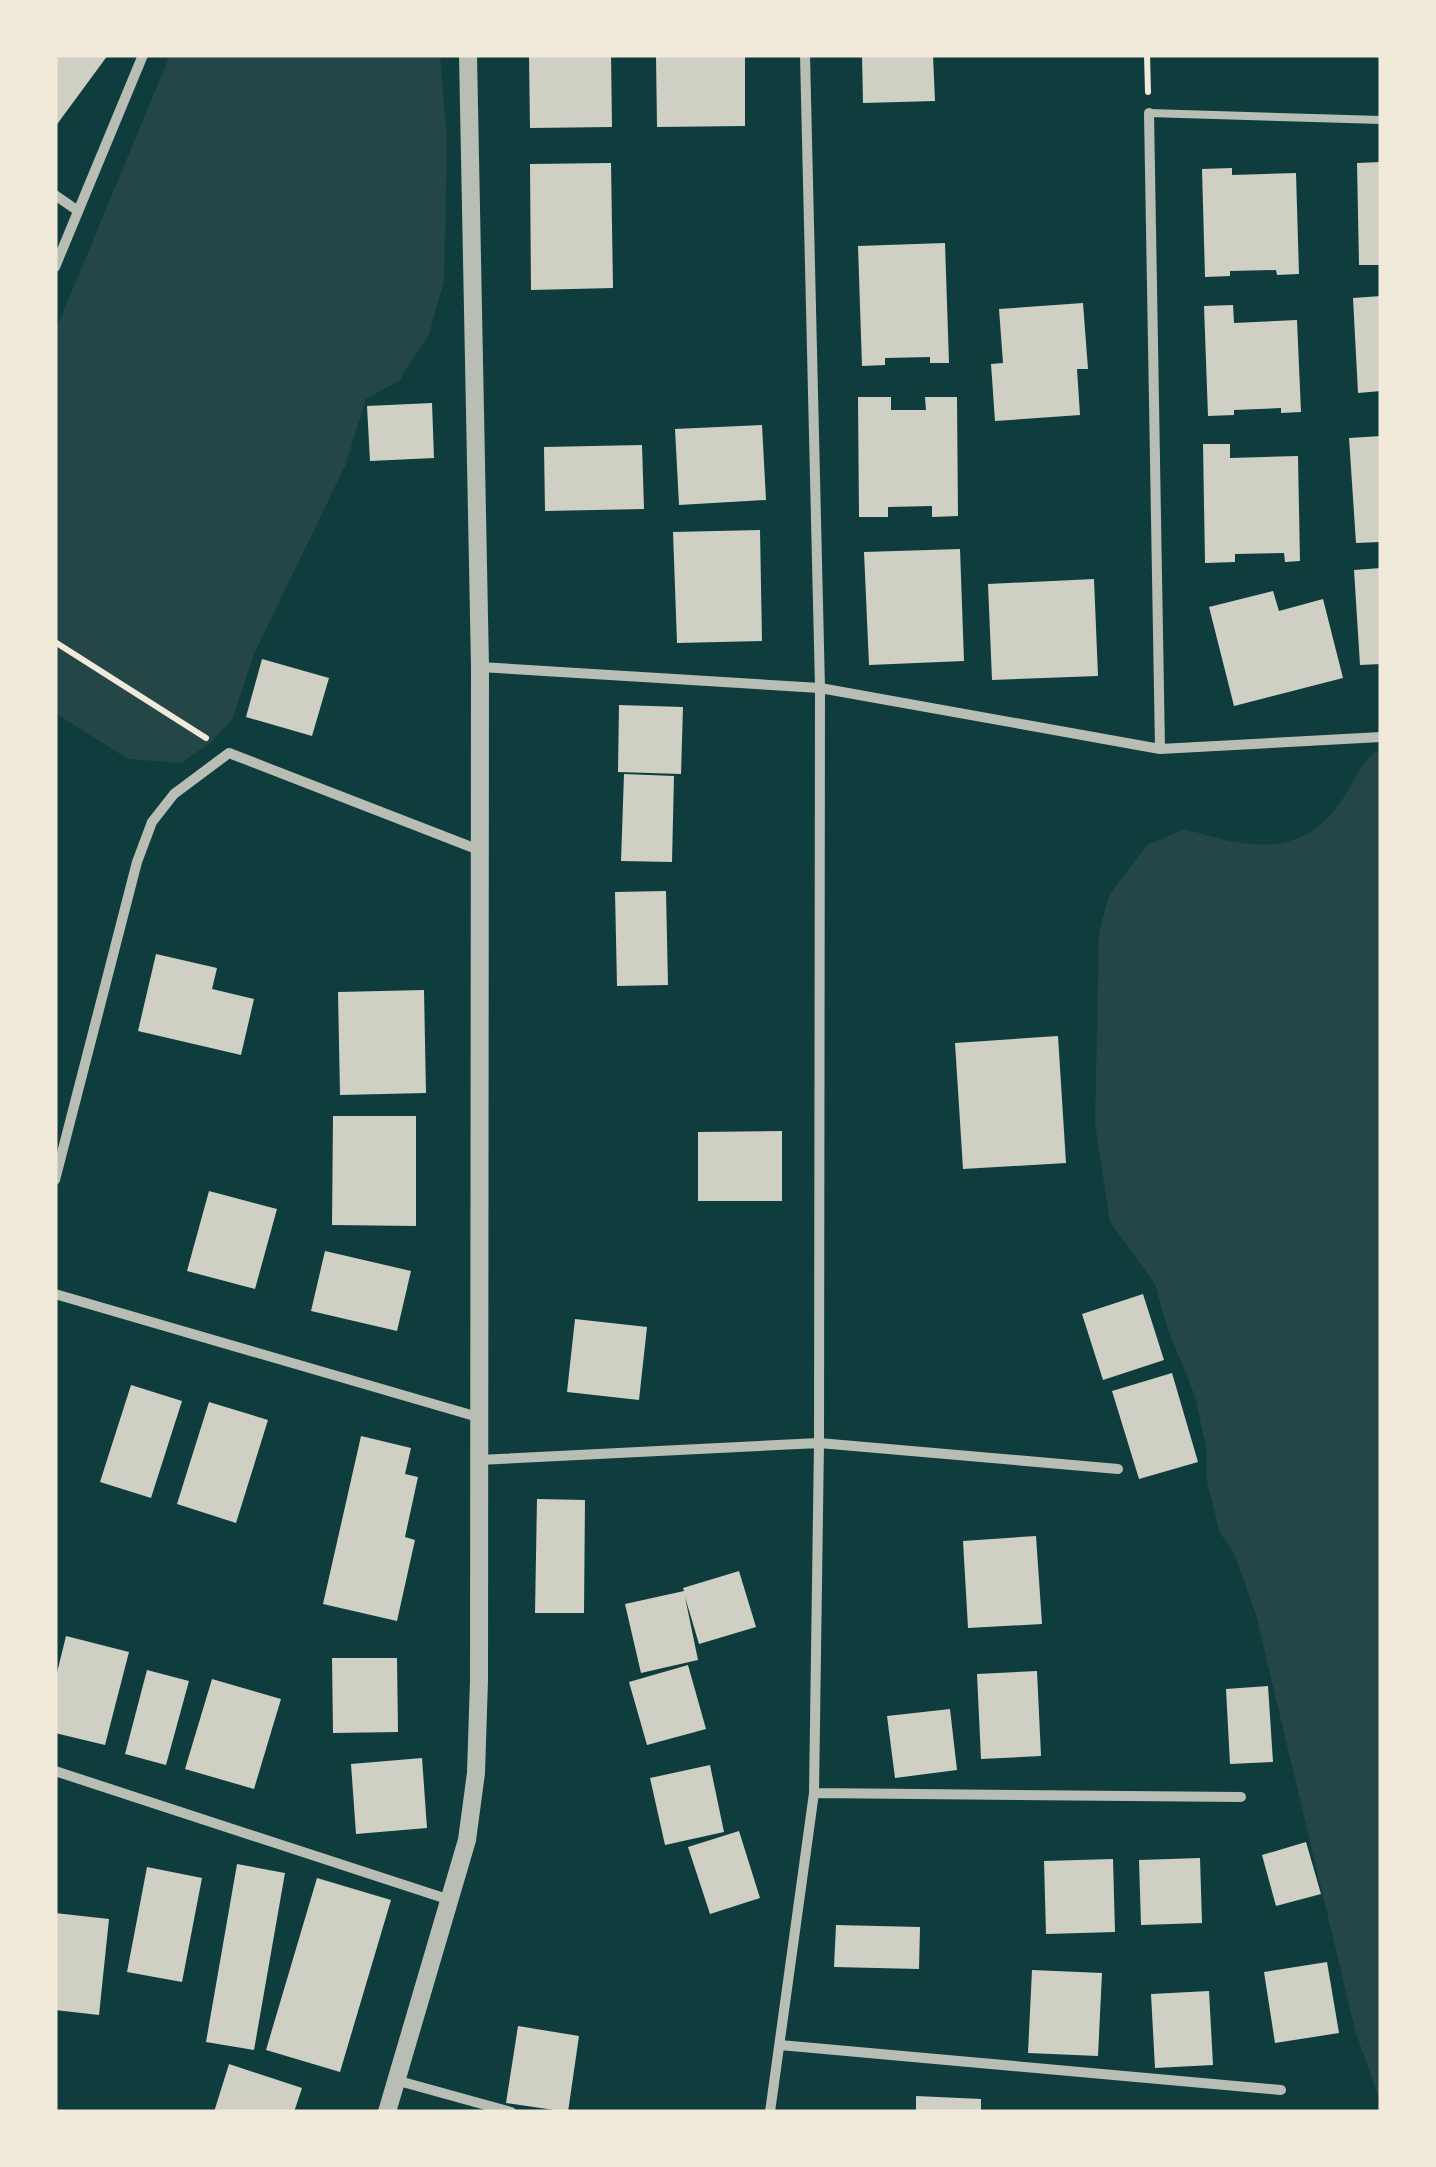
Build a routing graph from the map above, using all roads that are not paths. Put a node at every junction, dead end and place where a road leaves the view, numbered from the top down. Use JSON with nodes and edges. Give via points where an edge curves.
{"nodes":[{"id":1,"x":144,"y":55,"type":"edge"},
{"id":2,"x":468,"y":55,"type":"edge"},
{"id":3,"x":805,"y":55,"type":"edge"},
{"id":4,"x":1148,"y":114,"type":"joint"},
{"id":5,"x":1381,"y":120,"type":"edge"},
{"id":6,"x":55,"y":195,"type":"edge"},
{"id":7,"x":78,"y":211,"type":"junction"},
{"id":8,"x":55,"y":267,"type":"edge"},
{"id":9,"x":480,"y":667,"type":"junction"},
{"id":10,"x":820,"y":688,"type":"junction"},
{"id":11,"x":1381,"y":736,"type":"edge"},
{"id":12,"x":1160,"y":749,"type":"junction"},
{"id":13,"x":479,"y":850,"type":"junction"},
{"id":14,"x":55,"y":1180,"type":"edge"},
{"id":15,"x":55,"y":1294,"type":"edge"},
{"id":16,"x":478,"y":1418,"type":"junction"},
{"id":17,"x":819,"y":1443,"type":"junction"},
{"id":18,"x":479,"y":1460,"type":"junction"},
{"id":19,"x":1118,"y":1469,"type":"dead end"},
{"id":20,"x":55,"y":1771,"type":"edge"},
{"id":21,"x":814,"y":1792,"type":"junction"},
{"id":22,"x":1240,"y":1796,"type":"dead end"},
{"id":23,"x":451,"y":1901,"type":"junction"},
{"id":24,"x":780,"y":2045,"type":"junction"},
{"id":25,"x":399,"y":2081,"type":"junction"},
{"id":26,"x":1281,"y":2090,"type":"dead end"},
{"id":27,"x":388,"y":2112,"type":"edge"},
{"id":28,"x":510,"y":2112,"type":"edge"},
{"id":29,"x":770,"y":2112,"type":"edge"}],
"edges":[{"from":1,"to":7,"type":"street"},
{"from":2,"to":9,"type":"street"},
{"from":3,"to":10,"type":"street"},
{"from":4,"to":5,"type":"lane"},
{"from":4,"to":12,"type":"street"},
{"from":6,"to":7,"type":"street"},
{"from":7,"to":8,"type":"street"},
{"from":9,"to":10,"type":"street"},
{"from":9,"to":13,"type":"street"},
{"from":10,"to":12,"type":"street"},
{"from":10,"to":17,"type":"street"},
{"from":11,"to":12,"type":"street"},
{"from":13,"to":14,"type":"street","via":[[230,753],[174,794],[152,822],[132,880]]},
{"from":13,"to":16,"type":"street"},
{"from":15,"to":16,"type":"street"},
{"from":16,"to":18,"type":"street"},
{"from":17,"to":18,"type":"street"},
{"from":17,"to":19,"type":"street"},
{"from":17,"to":21,"type":"street"},
{"from":18,"to":23,"type":"street","via":[[476,1773]]},
{"from":20,"to":23,"type":"street"},
{"from":21,"to":22,"type":"street"},
{"from":21,"to":24,"type":"street"},
{"from":23,"to":25,"type":"street"},
{"from":24,"to":26,"type":"street"},
{"from":24,"to":29,"type":"street"},
{"from":25,"to":27,"type":"street"},
{"from":25,"to":28,"type":"street"}]}
